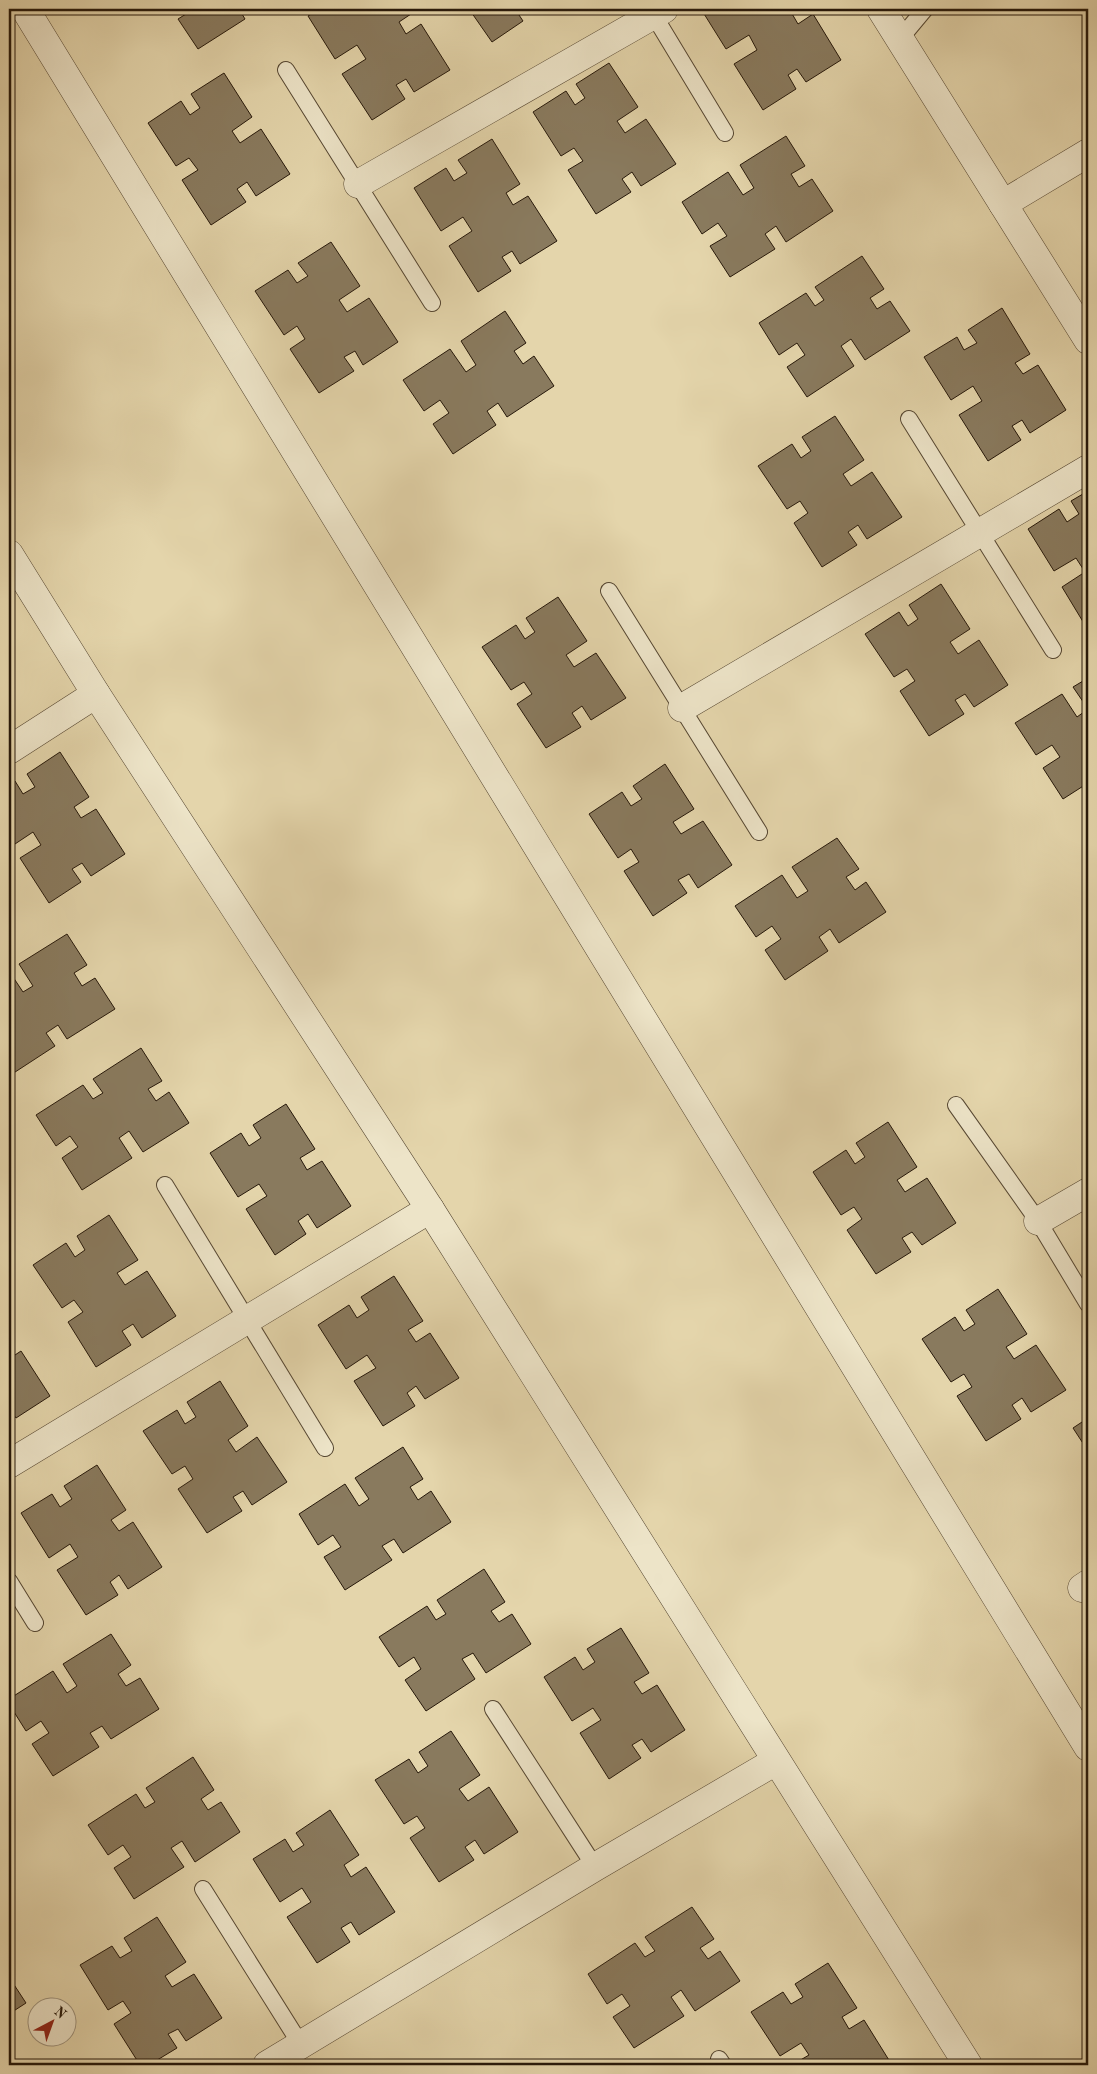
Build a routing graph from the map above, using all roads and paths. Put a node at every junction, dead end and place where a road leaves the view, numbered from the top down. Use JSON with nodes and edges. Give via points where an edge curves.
{"nodes":[{"id":1,"x":25,"y":9,"type":"edge"},
{"id":2,"x":881,"y":9,"type":"edge"},
{"id":3,"x":925,"y":9,"type":"edge"},
{"id":4,"x":656,"y":11,"type":"edge"},
{"id":5,"x":900,"y":39,"type":"junction"},
{"id":6,"x":286,"y":70,"type":"dead end"},
{"id":7,"x":725,"y":133,"type":"dead end"},
{"id":8,"x":1088,"y":153,"type":"edge"},
{"id":9,"x":358,"y":184,"type":"junction"},
{"id":10,"x":1003,"y":204,"type":"junction"},
{"id":11,"x":432,"y":303,"type":"dead end"},
{"id":12,"x":1088,"y":340,"type":"edge"},
{"id":13,"x":909,"y":419,"type":"dead end"},
{"id":14,"x":1088,"y":469,"type":"edge"},
{"id":15,"x":979,"y":533,"type":"junction"},
{"id":16,"x":9,"y":554,"type":"edge"},
{"id":17,"x":608,"y":591,"type":"dead end"},
{"id":18,"x":1053,"y":650,"type":"dead end"},
{"id":19,"x":96,"y":694,"type":"junction"},
{"id":20,"x":682,"y":708,"type":"junction"},
{"id":21,"x":9,"y":750,"type":"edge"},
{"id":22,"x":759,"y":832,"type":"dead end"},
{"id":23,"x":956,"y":1105,"type":"dead end"},
{"id":24,"x":165,"y":1185,"type":"dead end"},
{"id":25,"x":1088,"y":1192,"type":"edge"},
{"id":26,"x":430,"y":1209,"type":"junction"},
{"id":27,"x":1038,"y":1221,"type":"junction"},
{"id":28,"x":1088,"y":1304,"type":"edge"},
{"id":29,"x":247,"y":1320,"type":"junction"},
{"id":30,"x":325,"y":1448,"type":"dead end"},
{"id":31,"x":9,"y":1464,"type":"edge"},
{"id":32,"x":9,"y":1581,"type":"edge"},
{"id":33,"x":35,"y":1623,"type":"dead end"},
{"id":34,"x":493,"y":1709,"type":"dead end"},
{"id":35,"x":1088,"y":1746,"type":"edge"},
{"id":36,"x":776,"y":1761,"type":"junction"},
{"id":37,"x":594,"y":1867,"type":"junction"},
{"id":38,"x":203,"y":1889,"type":"dead end"},
{"id":39,"x":301,"y":2045,"type":"junction"},
{"id":40,"x":267,"y":2065,"type":"edge"},
{"id":41,"x":968,"y":2065,"type":"edge"}],
"edges":[{"from":1,"to":35,"type":"street"},
{"from":2,"to":5,"type":"street"},
{"from":3,"to":5,"type":"lane"},
{"from":4,"to":7,"type":"lane"},
{"from":4,"to":9,"type":"street"},
{"from":5,"to":10,"type":"street"},
{"from":6,"to":9,"type":"lane"},
{"from":8,"to":10,"type":"street"},
{"from":9,"to":11,"type":"lane"},
{"from":10,"to":12,"type":"street"},
{"from":13,"to":15,"type":"lane"},
{"from":14,"to":15,"type":"street"},
{"from":15,"to":18,"type":"lane"},
{"from":15,"to":20,"type":"street"},
{"from":16,"to":19,"type":"street"},
{"from":17,"to":20,"type":"lane"},
{"from":19,"to":21,"type":"street"},
{"from":19,"to":26,"type":"street"},
{"from":20,"to":22,"type":"lane"},
{"from":23,"to":27,"type":"lane"},
{"from":24,"to":29,"type":"lane"},
{"from":25,"to":27,"type":"street"},
{"from":26,"to":29,"type":"street"},
{"from":26,"to":36,"type":"street"},
{"from":27,"to":28,"type":"lane"},
{"from":29,"to":30,"type":"lane"},
{"from":29,"to":31,"type":"street"},
{"from":32,"to":33,"type":"lane"},
{"from":34,"to":37,"type":"lane"},
{"from":36,"to":37,"type":"street"},
{"from":36,"to":41,"type":"street"},
{"from":37,"to":39,"type":"street"},
{"from":38,"to":39,"type":"lane"},
{"from":39,"to":40,"type":"street"}]}
